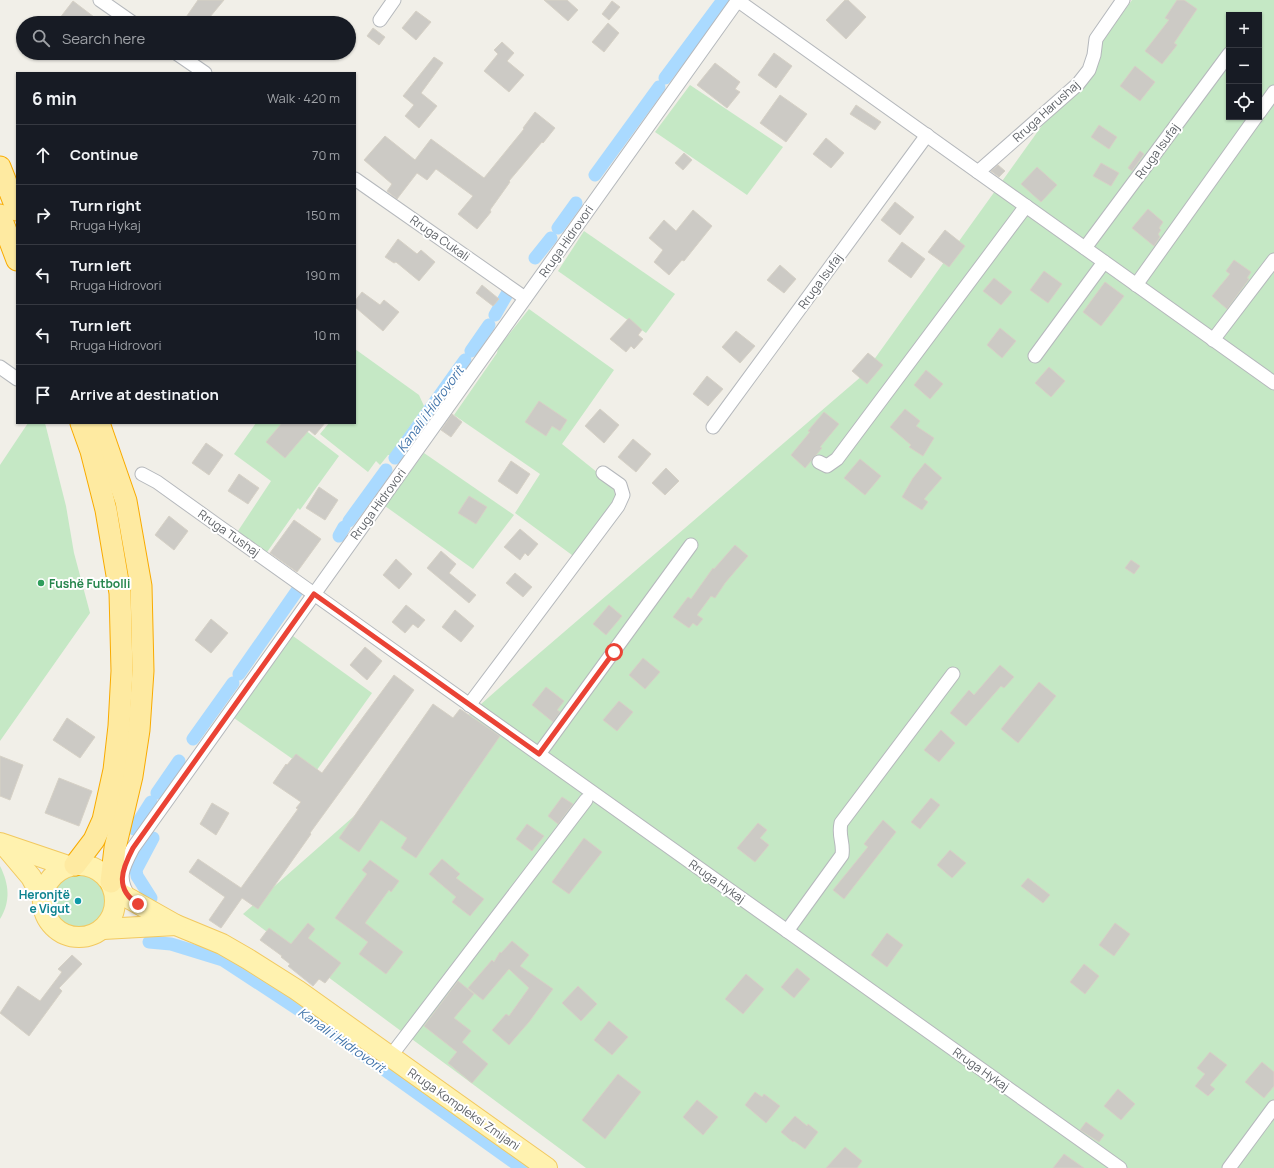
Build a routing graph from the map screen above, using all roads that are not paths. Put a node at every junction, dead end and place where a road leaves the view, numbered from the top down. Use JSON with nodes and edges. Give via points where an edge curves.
{"nodes":[{"id":1,"x":100,"y":0,"type":"edge"},
{"id":2,"x":394,"y":0,"type":"edge"},
{"id":3,"x":737,"y":0,"type":"edge"},
{"id":4,"x":1123,"y":0,"type":"edge"},
{"id":5,"x":123,"y":16,"type":"edge"},
{"id":6,"x":380,"y":20,"type":"dead end"},
{"id":7,"x":1226,"y":58,"type":"edge"},
{"id":8,"x":186,"y":60,"type":"edge"},
{"id":9,"x":203,"y":72,"type":"edge"},
{"id":10,"x":1274,"y":92,"type":"edge"},
{"id":11,"x":1262,"y":109,"type":"edge"},
{"id":12,"x":1254,"y":120,"type":"edge"},
{"id":13,"x":927,"y":135,"type":"junction"},
{"id":14,"x":0,"y":168,"type":"edge"},
{"id":15,"x":978,"y":172,"type":"junction"},
{"id":16,"x":356,"y":180,"type":"edge"},
{"id":17,"x":1026,"y":206,"type":"junction"},
{"id":18,"x":16,"y":208,"type":"edge"},
{"id":19,"x":0,"y":215,"type":"edge"},
{"id":20,"x":1085,"y":248,"type":"junction"},
{"id":21,"x":16,"y":257,"type":"edge"},
{"id":22,"x":1274,"y":260,"type":"edge"},
{"id":23,"x":1104,"y":262,"type":"junction"},
{"id":24,"x":1136,"y":285,"type":"junction"},
{"id":25,"x":525,"y":298,"type":"junction"},
{"id":26,"x":1214,"y":340,"type":"junction"},
{"id":27,"x":1036,"y":356,"type":"dead end"},
{"id":28,"x":0,"y":367,"type":"edge"},
{"id":29,"x":16,"y":378,"type":"edge"},
{"id":30,"x":1274,"y":383,"type":"edge"},
{"id":31,"x":81,"y":424,"type":"edge"},
{"id":32,"x":98,"y":424,"type":"edge"},
{"id":33,"x":713,"y":427,"type":"dead end"},
{"id":34,"x":819,"y":462,"type":"dead end"},
{"id":35,"x":603,"y":473,"type":"dead end"},
{"id":36,"x":142,"y":474,"type":"dead end"},
{"id":37,"x":691,"y":545,"type":"dead end"},
{"id":38,"x":314,"y":594,"type":"junction"},
{"id":39,"x":953,"y":674,"type":"dead end"},
{"id":40,"x":469,"y":705,"type":"junction"},
{"id":41,"x":539,"y":754,"type":"junction"},
{"id":42,"x":586,"y":800,"type":"dead end"},
{"id":43,"x":1,"y":843,"type":"edge"},
{"id":44,"x":130,"y":853,"type":"junction"},
{"id":45,"x":71,"y":865,"type":"junction"},
{"id":46,"x":112,"y":885,"type":"junction"},
{"id":47,"x":43,"y":899,"type":"junction"},
{"id":48,"x":133,"y":901,"type":"junction"},
{"id":49,"x":176,"y":925,"type":"junction"},
{"id":50,"x":103,"y":929,"type":"junction"},
{"id":51,"x":787,"y":931,"type":"junction"},
{"id":52,"x":390,"y":1057,"type":"junction"},
{"id":53,"x":1274,"y":1108,"type":"edge"},
{"id":54,"x":547,"y":1168,"type":"edge"},
{"id":55,"x":1120,"y":1168,"type":"edge"},
{"id":56,"x":1229,"y":1168,"type":"edge"}],
"edges":[{"from":1,"to":5,"type":"street"},
{"from":2,"to":6,"type":"street"},
{"from":3,"to":13,"type":"street"},
{"from":3,"to":25,"type":"street","name":"Rruga Hidrovori"},
{"from":4,"to":15,"type":"street","name":"Rruga Harushaj","via":[[1096,39],[1089,70],[1078,84]]},
{"from":7,"to":20,"type":"street","name":"Rruga Isufaj"},
{"from":8,"to":9,"type":"street"},
{"from":10,"to":11,"type":"street"},
{"from":12,"to":24,"type":"street"},
{"from":13,"to":15,"type":"street"},
{"from":13,"to":33,"type":"street","name":"Rruga Isufaj"},
{"from":14,"to":18,"type":"highway"},
{"from":15,"to":17,"type":"street"},
{"from":16,"to":25,"type":"street","name":"Rruga Cukali"},
{"from":17,"to":20,"type":"street"},
{"from":17,"to":34,"type":"street","via":[[837,460],[827,466]]},
{"from":19,"to":21,"type":"highway"},
{"from":20,"to":23,"type":"street"},
{"from":22,"to":26,"type":"street"},
{"from":23,"to":24,"type":"street"},
{"from":23,"to":27,"type":"street"},
{"from":24,"to":26,"type":"street"},
{"from":25,"to":38,"type":"street","name":"Rruga Hidrovori"},
{"from":26,"to":30,"type":"street"},
{"from":28,"to":29,"type":"street"},
{"from":31,"to":45,"type":"highway","via":[[106,510],[120,593],[122,671],[114,770],[103,820],[94,840]]},
{"from":32,"to":46,"type":"highway","via":[[126,501],[141,586],[143,670],[139,730],[116,848]]},
{"from":35,"to":40,"type":"street","via":[[620,485],[623,495],[618,506]]},
{"from":36,"to":38,"type":"street","name":"Rruga Tushaj","via":[[157,482]]},
{"from":37,"to":41,"type":"street"},
{"from":38,"to":40,"type":"street","name":"Rruga Hykaj"},
{"from":38,"to":44,"type":"street","name":"Rruga Hidrovori"},
{"from":39,"to":51,"type":"street","via":[[842,823],[839,834],[842,855]]},
{"from":40,"to":41,"type":"street","name":"Rruga Hykaj"},
{"from":41,"to":51,"type":"street","name":"Rruga Hykaj"},
{"from":42,"to":52,"type":"street"},
{"from":43,"to":45,"type":"main road"},
{"from":43,"to":47,"type":"main road","via":[[31,877]]},
{"from":44,"to":46,"type":"street","name":"Rruga Hidrovori","via":[[121,863]]},
{"from":44,"to":48,"type":"street","name":"Rruga Hidrovori","via":[[121,876],[122,885]]},
{"from":45,"to":46,"type":"main road","via":[[96,868]]},
{"from":45,"to":47,"type":"main road","via":[[58,871],[51,879],[45,888]]},
{"from":46,"to":48,"type":"main road","name":"Rruga Kompleksi Zmijani"},
{"from":46,"to":50,"type":"main road","via":[[116,900],[115,911]]},
{"from":47,"to":50,"type":"main road","via":[[47,917],[61,932],[80,937],[92,935]]},
{"from":48,"to":49,"type":"main road","name":"Rruga Kompleksi Zmijani"},
{"from":49,"to":50,"type":"main road","name":"Rruga Kompleksi Zmijani"},
{"from":49,"to":52,"type":"main road","name":"Rruga Kompleksi Zmijani","via":[[222,944],[248,959]]},
{"from":51,"to":55,"type":"street","name":"Rruga Hykaj"},
{"from":52,"to":54,"type":"main road","name":"Rruga Kompleksi Zmijani"},
{"from":53,"to":56,"type":"street"}]}
